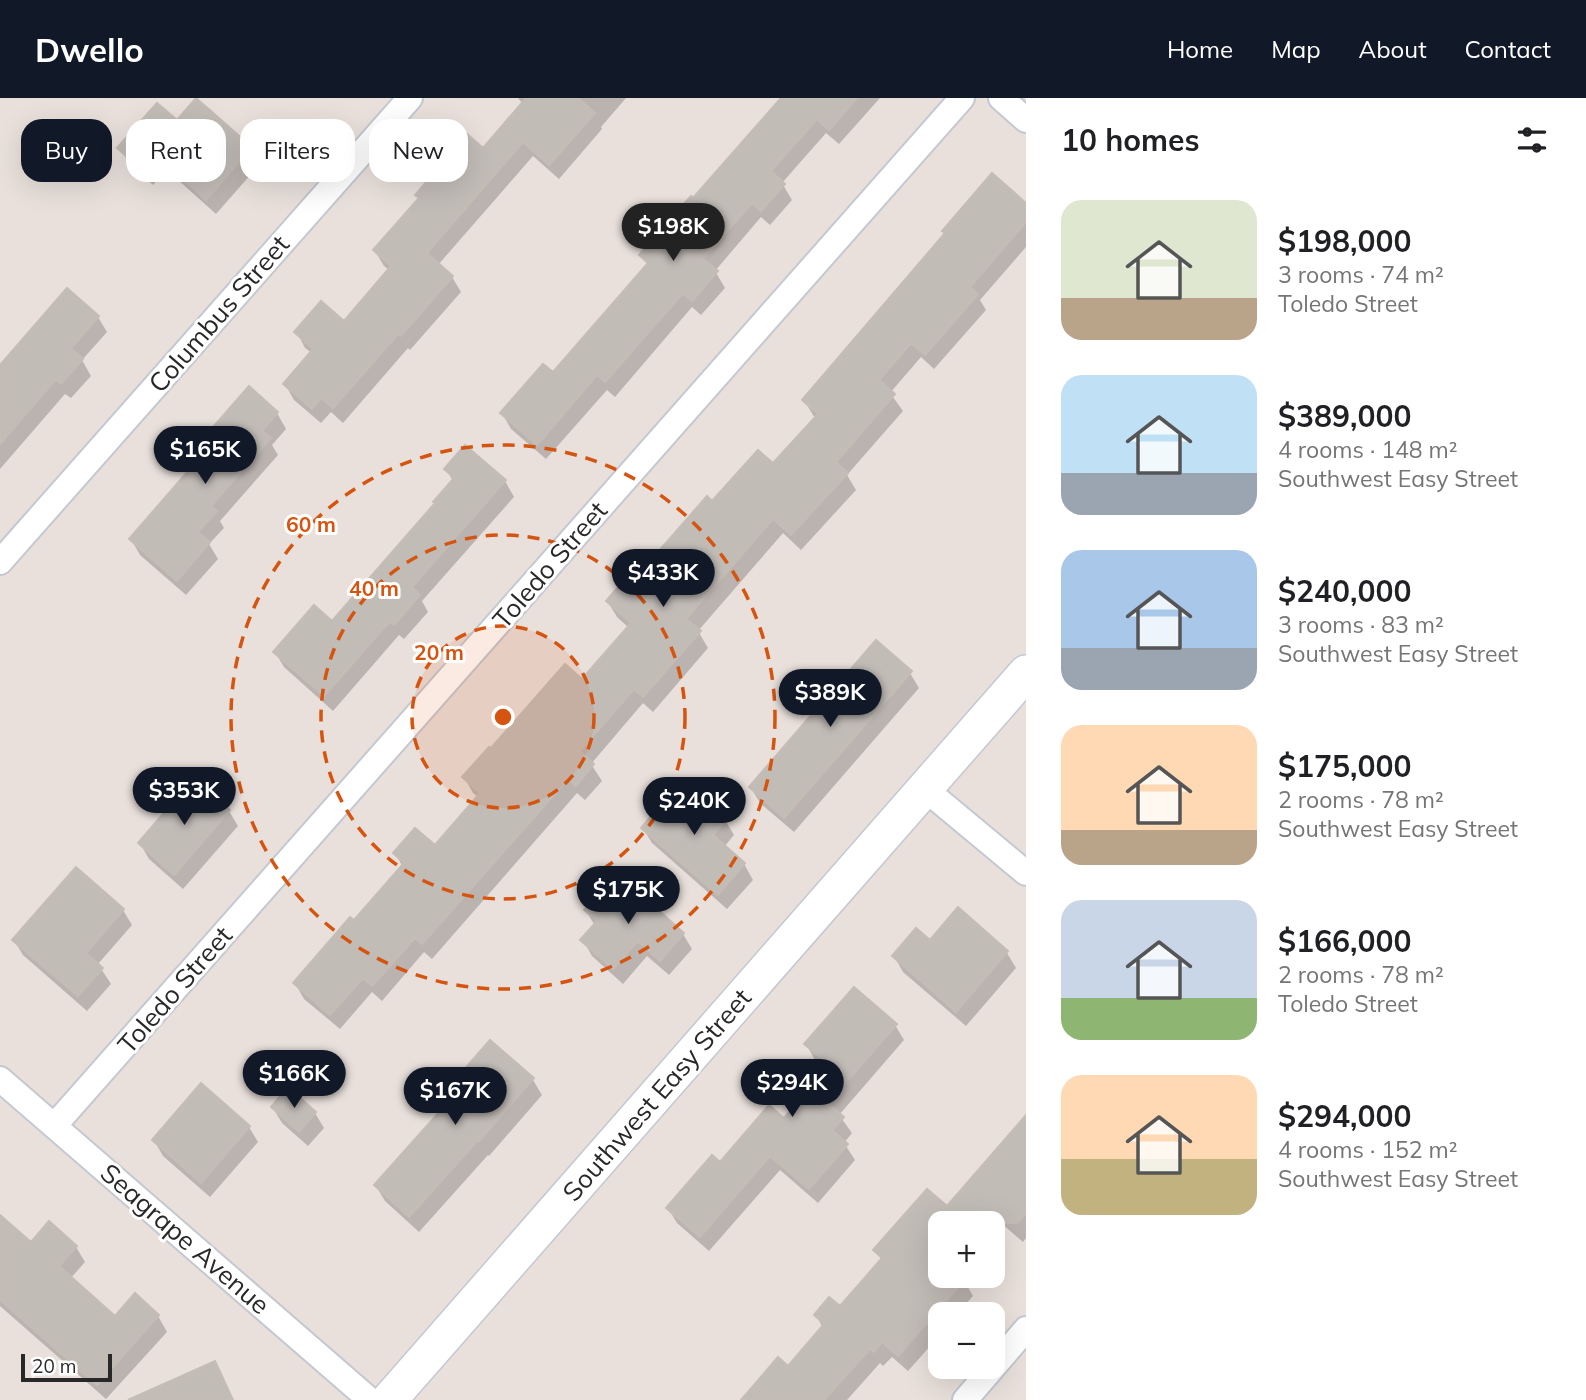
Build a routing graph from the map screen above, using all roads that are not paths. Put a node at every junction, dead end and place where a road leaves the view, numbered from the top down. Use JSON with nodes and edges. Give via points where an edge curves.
{"nodes":[{"id":1,"x":410,"y":98,"type":"edge"},
{"id":2,"x":962,"y":98,"type":"edge"},
{"id":3,"x":1001,"y":98,"type":"edge"},
{"id":4,"x":1026,"y":120,"type":"edge"},
{"id":5,"x":0,"y":562,"type":"edge"},
{"id":6,"x":1026,"y":673,"type":"edge"},
{"id":7,"x":925,"y":789,"type":"junction"},
{"id":8,"x":1026,"y":873,"type":"edge"},
{"id":9,"x":0,"y":1079,"type":"edge"},
{"id":10,"x":54,"y":1126,"type":"junction"},
{"id":11,"x":1026,"y":1329,"type":"edge"},
{"id":12,"x":976,"y":1396,"type":"edge"},
{"id":13,"x":370,"y":1400,"type":"edge"},
{"id":14,"x":389,"y":1400,"type":"edge"}],
"edges":[{"from":1,"to":5,"type":"street","name":"Columbus Street"},
{"from":2,"to":10,"type":"street","name":"Toledo Street"},
{"from":3,"to":4,"type":"street"},
{"from":6,"to":7,"type":"street","name":"Southwest Easy Street"},
{"from":7,"to":8,"type":"street"},
{"from":7,"to":14,"type":"street","name":"Southwest Easy Street"},
{"from":9,"to":10,"type":"street","name":"Seagrape Avenue"},
{"from":10,"to":13,"type":"street","name":"Seagrape Avenue"},
{"from":11,"to":12,"type":"street"}]}
